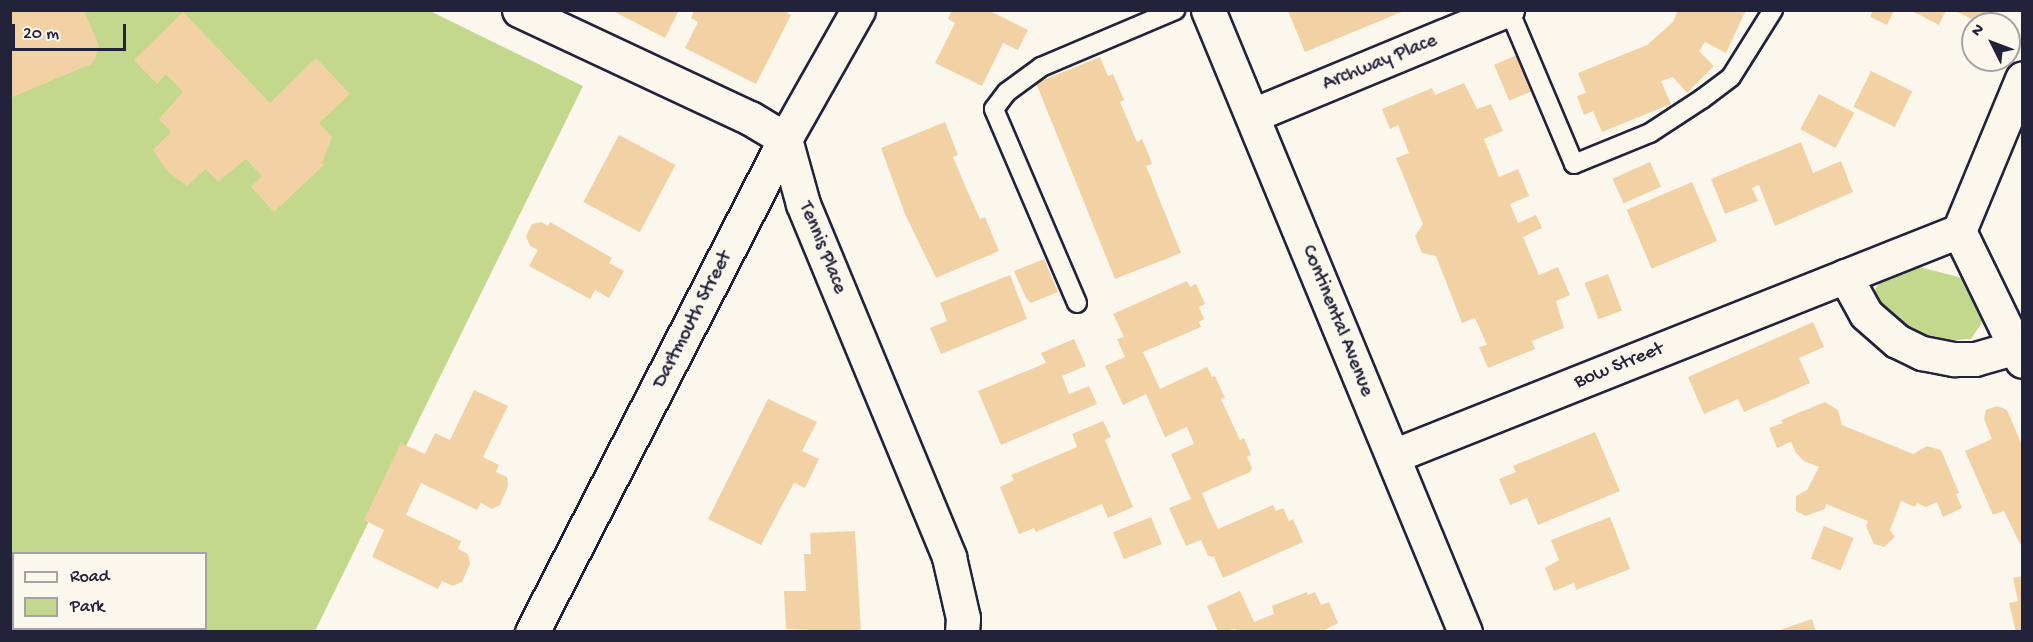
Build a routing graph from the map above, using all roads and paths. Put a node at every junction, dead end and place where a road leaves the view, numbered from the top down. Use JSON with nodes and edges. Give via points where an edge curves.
{"nodes":[{"id":1,"x":519,"y":10,"type":"edge"},
{"id":2,"x":858,"y":10,"type":"edge"},
{"id":3,"x":1175,"y":10,"type":"edge"},
{"id":4,"x":1208,"y":10,"type":"edge"},
{"id":5,"x":1508,"y":10,"type":"edge"},
{"id":6,"x":1773,"y":10,"type":"edge"},
{"id":7,"x":2022,"y":79,"type":"edge"},
{"id":8,"x":1253,"y":115,"type":"junction"},
{"id":9,"x":785,"y":139,"type":"junction"},
{"id":10,"x":1959,"y":231,"type":"junction"},
{"id":11,"x":1845,"y":276,"type":"junction"},
{"id":12,"x":1077,"y":303,"type":"dead end"},
{"id":13,"x":2020,"y":354,"type":"edge"},
{"id":14,"x":1392,"y":456,"type":"junction"},
{"id":15,"x":532,"y":632,"type":"edge"},
{"id":16,"x":962,"y":632,"type":"edge"},
{"id":17,"x":1465,"y":632,"type":"edge"}],
"edges":[{"from":1,"to":9,"type":"street","via":[[750,118]]},
{"from":2,"to":9,"type":"street","name":"Dartmouth Street"},
{"from":3,"to":12,"type":"lane","via":[[1041,67],[1007,92],[994,109]]},
{"from":4,"to":8,"type":"street","name":"Continental Avenue"},
{"from":5,"to":6,"type":"lane","via":[[1574,164],[1650,132],[1731,77]]},
{"from":5,"to":8,"type":"street","name":"Archway Place"},
{"from":7,"to":10,"type":"street"},
{"from":8,"to":14,"type":"street","name":"Continental Avenue"},
{"from":9,"to":15,"type":"street","name":"Dartmouth Street"},
{"from":9,"to":16,"type":"street","name":"Tennis Place","via":[[803,204],[949,557],[963,618]]},
{"from":10,"to":11,"type":"street","name":"Bow Street"},
{"from":10,"to":13,"type":"street"},
{"from":11,"to":13,"type":"street","via":[[1866,314],[1897,341],[1922,353],[1954,359]]},
{"from":11,"to":14,"type":"street","name":"Bow Street"},
{"from":14,"to":17,"type":"street","name":"Continental Avenue"}]}
